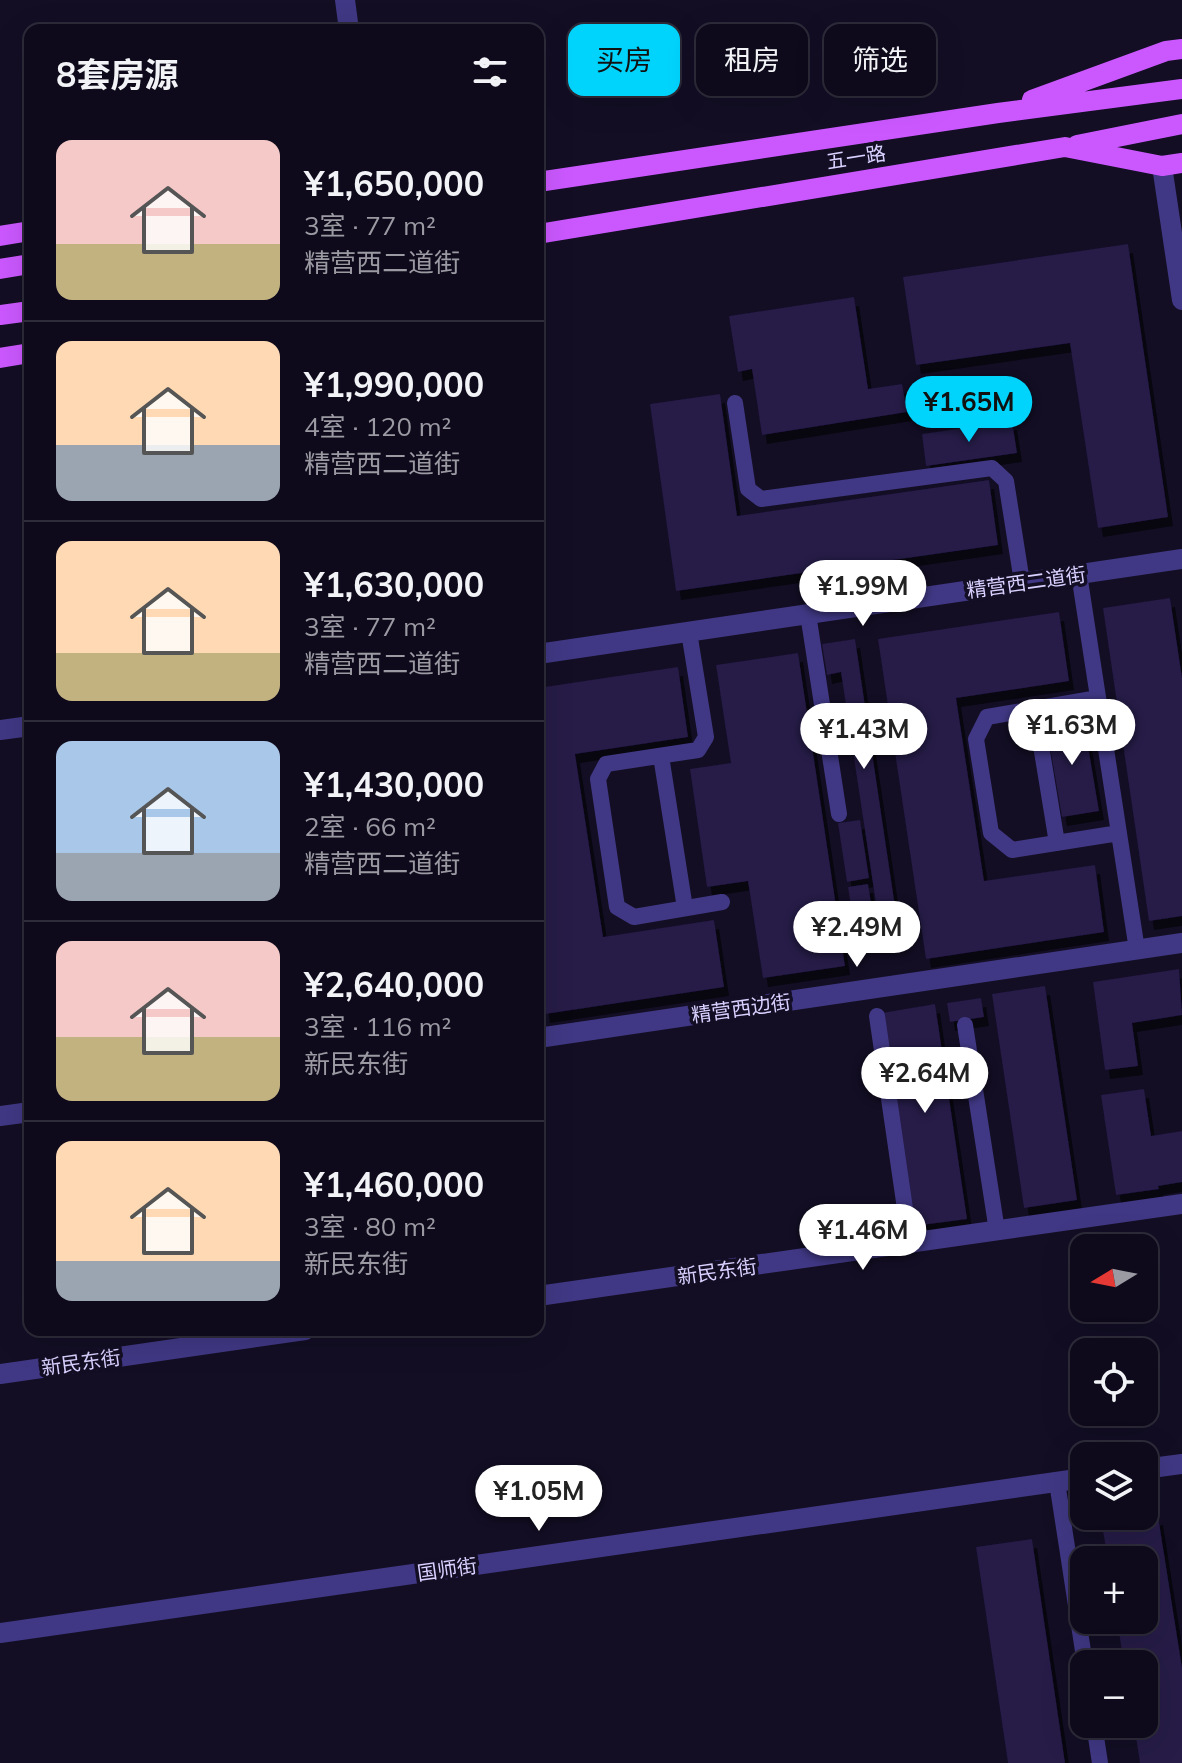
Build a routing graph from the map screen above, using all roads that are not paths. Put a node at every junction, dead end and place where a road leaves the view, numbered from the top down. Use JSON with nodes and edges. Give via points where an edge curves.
{"nodes":[{"id":1,"x":345,"y":0,"type":"edge"},
{"id":2,"x":348,"y":24,"type":"edge"},
{"id":3,"x":1182,"y":49,"type":"edge"},
{"id":4,"x":1182,"y":89,"type":"edge"},
{"id":5,"x":998,"y":113,"type":"junction"},
{"id":6,"x":1182,"y":124,"type":"edge"},
{"id":7,"x":1065,"y":147,"type":"junction"},
{"id":8,"x":1172,"y":164,"type":"edge"},
{"id":9,"x":544,"y":181,"type":"edge"},
{"id":10,"x":24,"y":232,"type":"edge"},
{"id":11,"x":544,"y":233,"type":"edge"},
{"id":12,"x":0,"y":236,"type":"edge"},
{"id":13,"x":24,"y":265,"type":"edge"},
{"id":14,"x":0,"y":269,"type":"edge"},
{"id":15,"x":1182,"y":300,"type":"edge"},
{"id":16,"x":24,"y":312,"type":"edge"},
{"id":17,"x":0,"y":315,"type":"edge"},
{"id":18,"x":24,"y":354,"type":"edge"},
{"id":19,"x":0,"y":358,"type":"edge"},
{"id":20,"x":735,"y":403,"type":"dead end"},
{"id":21,"x":1182,"y":559,"type":"edge"},
{"id":22,"x":1079,"y":574,"type":"junction"},
{"id":23,"x":1022,"y":582,"type":"junction"},
{"id":24,"x":808,"y":614,"type":"junction"},
{"id":25,"x":689,"y":632,"type":"junction"},
{"id":26,"x":544,"y":653,"type":"edge"},
{"id":27,"x":1098,"y":698,"type":"junction"},
{"id":28,"x":1035,"y":709,"type":"junction"},
{"id":29,"x":24,"y":727,"type":"edge"},
{"id":30,"x":0,"y":730,"type":"edge"},
{"id":31,"x":661,"y":756,"type":"junction"},
{"id":32,"x":839,"y":814,"type":"dead end"},
{"id":33,"x":1119,"y":833,"type":"junction"},
{"id":34,"x":1057,"y":843,"type":"junction"},
{"id":35,"x":722,"y":902,"type":"dead end"},
{"id":36,"x":685,"y":908,"type":"junction"},
{"id":37,"x":1182,"y":943,"type":"edge"},
{"id":38,"x":1137,"y":950,"type":"junction"},
{"id":39,"x":877,"y":1016,"type":"dead end"},
{"id":40,"x":965,"y":1025,"type":"dead end"},
{"id":41,"x":544,"y":1037,"type":"edge"},
{"id":42,"x":24,"y":1113,"type":"edge"},
{"id":43,"x":0,"y":1116,"type":"edge"},
{"id":44,"x":1182,"y":1204,"type":"edge"},
{"id":45,"x":997,"y":1231,"type":"junction"},
{"id":46,"x":910,"y":1243,"type":"junction"},
{"id":47,"x":544,"y":1295,"type":"edge"},
{"id":48,"x":263,"y":1336,"type":"edge"},
{"id":49,"x":0,"y":1374,"type":"edge"},
{"id":50,"x":1182,"y":1464,"type":"edge"},
{"id":51,"x":1158,"y":1467,"type":"edge"},
{"id":52,"x":1070,"y":1480,"type":"edge"},
{"id":53,"x":1057,"y":1482,"type":"junction"},
{"id":54,"x":0,"y":1633,"type":"edge"},
{"id":55,"x":1083,"y":1650,"type":"edge"},
{"id":56,"x":1096,"y":1738,"type":"edge"},
{"id":57,"x":1100,"y":1763,"type":"edge"}],
"edges":[{"from":1,"to":2,"type":"street"},
{"from":3,"to":5,"type":"main road"},
{"from":4,"to":5,"type":"main road"},
{"from":5,"to":9,"type":"main road"},
{"from":6,"to":7,"type":"main road"},
{"from":7,"to":8,"type":"main road","name":"五一路"},
{"from":7,"to":11,"type":"main road","name":"五一路"},
{"from":8,"to":15,"type":"street"},
{"from":10,"to":12,"type":"main road"},
{"from":13,"to":14,"type":"main road"},
{"from":16,"to":17,"type":"main road"},
{"from":18,"to":19,"type":"main road"},
{"from":20,"to":23,"type":"lane","via":[[748,489],[761,499],[992,468],[1006,481]]},
{"from":21,"to":22,"type":"street","name":"精营西二道街"},
{"from":22,"to":23,"type":"street","name":"精营西二道街"},
{"from":22,"to":27,"type":"lane"},
{"from":23,"to":24,"type":"street","name":"精营西二道街"},
{"from":24,"to":25,"type":"street","name":"精营西二道街"},
{"from":24,"to":32,"type":"lane"},
{"from":25,"to":26,"type":"street","name":"精营西二道街"},
{"from":25,"to":31,"type":"lane","via":[[706,737],[698,750]]},
{"from":27,"to":28,"type":"lane"},
{"from":27,"to":33,"type":"lane"},
{"from":28,"to":34,"type":"lane"},
{"from":28,"to":34,"type":"lane","via":[[987,717],[976,739],[991,833],[1012,850]]},
{"from":29,"to":30,"type":"street"},
{"from":31,"to":36,"type":"lane"},
{"from":31,"to":36,"type":"lane","via":[[606,764],[598,779],[617,907],[634,917]]},
{"from":33,"to":34,"type":"lane"},
{"from":33,"to":38,"type":"lane"},
{"from":35,"to":36,"type":"lane"},
{"from":37,"to":38,"type":"street","name":"精营西边街"},
{"from":38,"to":41,"type":"street","name":"精营西边街"},
{"from":39,"to":46,"type":"lane"},
{"from":40,"to":45,"type":"lane"},
{"from":42,"to":43,"type":"street"},
{"from":44,"to":45,"type":"street","name":"新民东街"},
{"from":45,"to":46,"type":"street","name":"新民东街"},
{"from":46,"to":47,"type":"street","name":"新民东街"},
{"from":48,"to":49,"type":"street","name":"新民东街"},
{"from":50,"to":51,"type":"street"},
{"from":52,"to":53,"type":"street","name":"国师街"},
{"from":53,"to":54,"type":"street","name":"国师街"},
{"from":53,"to":55,"type":"lane"},
{"from":56,"to":57,"type":"lane"}]}
